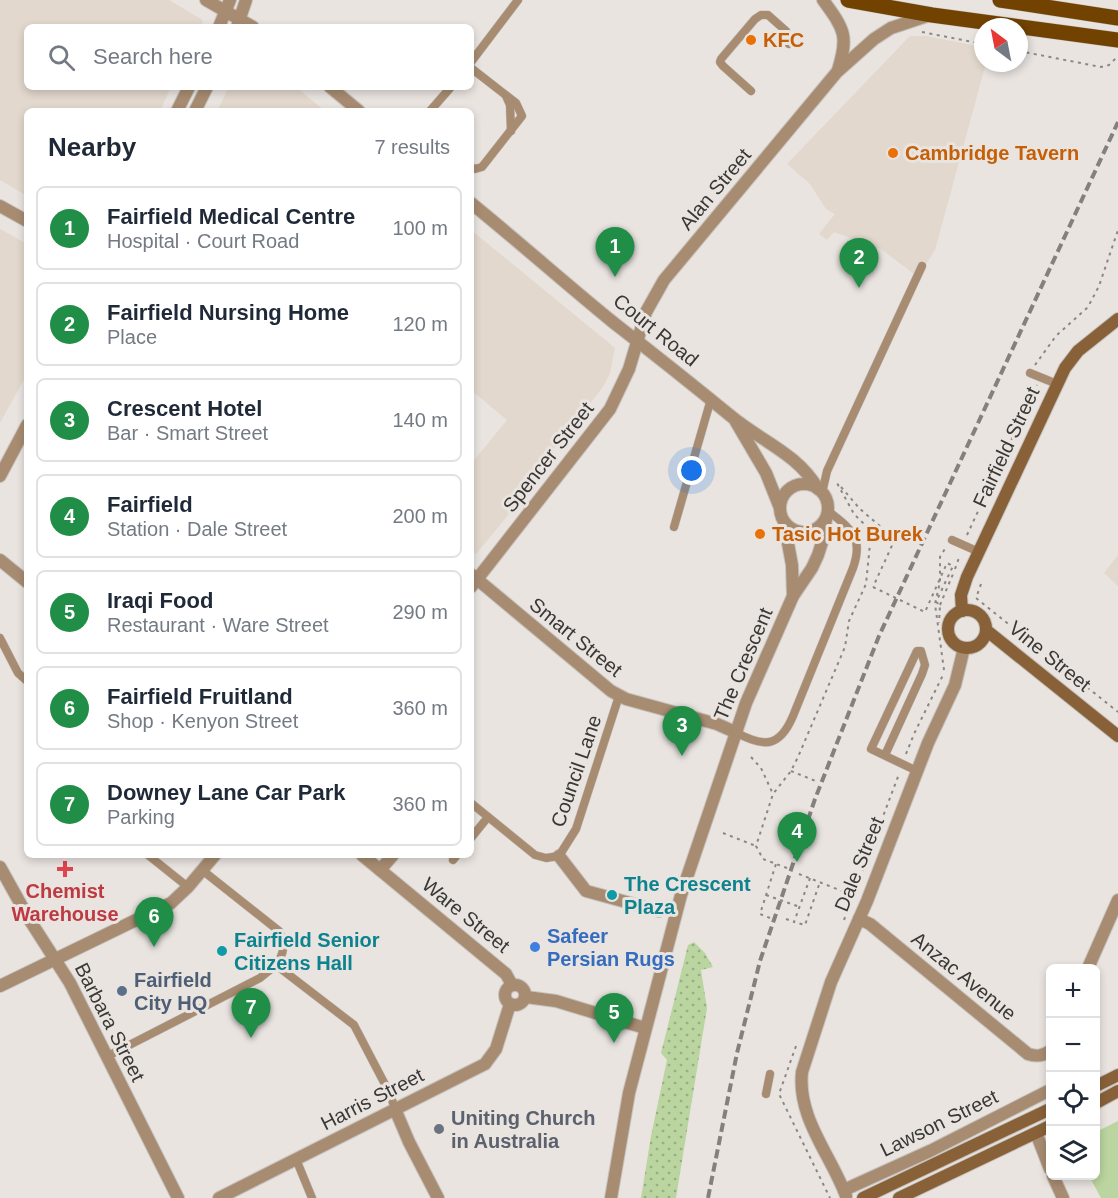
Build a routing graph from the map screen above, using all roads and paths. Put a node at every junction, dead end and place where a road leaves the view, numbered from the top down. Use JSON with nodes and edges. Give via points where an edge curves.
{"nodes":[{"id":1,"x":206,"y":0,"type":"edge"},
{"id":2,"x":246,"y":0,"type":"edge"},
{"id":3,"x":518,"y":0,"type":"edge"},
{"id":4,"x":823,"y":0,"type":"edge"},
{"id":5,"x":848,"y":0,"type":"edge"},
{"id":6,"x":1000,"y":0,"type":"edge"},
{"id":7,"x":229,"y":6,"type":"edge"},
{"id":8,"x":932,"y":15,"type":"junction"},
{"id":9,"x":1116,"y":18,"type":"edge"},
{"id":10,"x":239,"y":23,"type":"edge"},
{"id":11,"x":220,"y":24,"type":"edge"},
{"id":12,"x":915,"y":31,"type":"dead end"},
{"id":13,"x":1112,"y":39,"type":"edge"},
{"id":14,"x":974,"y":42,"type":"edge"},
{"id":15,"x":789,"y":45,"type":"dead end"},
{"id":16,"x":1028,"y":53,"type":"edge"},
{"id":17,"x":1118,"y":56,"type":"edge"},
{"id":18,"x":474,"y":58,"type":"edge"},
{"id":19,"x":474,"y":70,"type":"edge"},
{"id":20,"x":837,"y":72,"type":"junction"},
{"id":21,"x":188,"y":90,"type":"edge"},
{"id":22,"x":206,"y":90,"type":"edge"},
{"id":23,"x":334,"y":90,"type":"edge"},
{"id":24,"x":448,"y":90,"type":"edge"},
{"id":25,"x":751,"y":91,"type":"dead end"},
{"id":26,"x":178,"y":108,"type":"edge"},
{"id":27,"x":196,"y":108,"type":"edge"},
{"id":28,"x":355,"y":108,"type":"edge"},
{"id":29,"x":433,"y":108,"type":"edge"},
{"id":30,"x":474,"y":168,"type":"edge"},
{"id":31,"x":474,"y":205,"type":"edge"},
{"id":32,"x":0,"y":206,"type":"edge"},
{"id":33,"x":24,"y":219,"type":"edge"},
{"id":34,"x":1118,"y":230,"type":"edge"},
{"id":35,"x":922,"y":266,"type":"dead end"},
{"id":36,"x":1118,"y":319,"type":"edge"},
{"id":37,"x":637,"y":340,"type":"junction"},
{"id":38,"x":1030,"y":373,"type":"joint"},
{"id":39,"x":1041,"y":378,"type":"junction"},
{"id":40,"x":1057,"y":384,"type":"junction"},
{"id":41,"x":711,"y":399,"type":"junction"},
{"id":42,"x":734,"y":418,"type":"junction"},
{"id":43,"x":24,"y":431,"type":"edge"},
{"id":44,"x":0,"y":476,"type":"edge"},
{"id":45,"x":834,"y":478,"type":"dead end"},
{"id":46,"x":837,"y":483,"type":"junction"},
{"id":47,"x":820,"y":491,"type":"junction"},
{"id":48,"x":780,"y":508,"type":"junction"},
{"id":49,"x":827,"y":515,"type":"junction"},
{"id":50,"x":784,"y":522,"type":"junction"},
{"id":51,"x":674,"y":527,"type":"dead end"},
{"id":52,"x":952,"y":540,"type":"dead end"},
{"id":53,"x":963,"y":545,"type":"junction"},
{"id":54,"x":979,"y":552,"type":"junction"},
{"id":55,"x":0,"y":560,"type":"edge"},
{"id":56,"x":474,"y":579,"type":"edge"},
{"id":57,"x":24,"y":580,"type":"edge"},
{"id":58,"x":474,"y":581,"type":"edge"},
{"id":59,"x":981,"y":584,"type":"dead end"},
{"id":60,"x":793,"y":596,"type":"junction"},
{"id":61,"x":940,"y":605,"type":"junction"},
{"id":62,"x":962,"y":611,"type":"junction"},
{"id":63,"x":938,"y":629,"type":"dead end"},
{"id":64,"x":986,"y":630,"type":"junction"},
{"id":65,"x":0,"y":638,"type":"edge"},
{"id":66,"x":964,"y":648,"type":"junction"},
{"id":67,"x":24,"y":678,"type":"edge"},
{"id":68,"x":619,"y":696,"type":"junction"},
{"id":69,"x":1118,"y":712,"type":"edge"},
{"id":70,"x":735,"y":732,"type":"junction"},
{"id":71,"x":1118,"y":736,"type":"edge"},
{"id":72,"x":885,"y":755,"type":"junction"},
{"id":73,"x":751,"y":757,"type":"dead end"},
{"id":74,"x":791,"y":771,"type":"junction"},
{"id":75,"x":916,"y":771,"type":"junction"},
{"id":76,"x":818,"y":782,"type":"dead end"},
{"id":77,"x":773,"y":794,"type":"junction"},
{"id":78,"x":474,"y":805,"type":"edge"},
{"id":79,"x":488,"y":817,"type":"junction"},
{"id":80,"x":723,"y":833,"type":"dead end"},
{"id":81,"x":474,"y":834,"type":"edge"},
{"id":82,"x":756,"y":846,"type":"junction"},
{"id":83,"x":559,"y":856,"type":"junction"},
{"id":84,"x":152,"y":858,"type":"edge"},
{"id":85,"x":212,"y":858,"type":"edge"},
{"id":86,"x":366,"y":858,"type":"edge"},
{"id":87,"x":390,"y":858,"type":"edge"},
{"id":88,"x":776,"y":864,"type":"junction"},
{"id":89,"x":0,"y":867,"type":"edge"},
{"id":90,"x":787,"y":868,"type":"dead end"},
{"id":91,"x":202,"y":870,"type":"junction"},
{"id":92,"x":380,"y":870,"type":"junction"},
{"id":93,"x":800,"y":874,"type":"dead end"},
{"id":94,"x":810,"y":878,"type":"junction"},
{"id":95,"x":820,"y":882,"type":"junction"},
{"id":96,"x":188,"y":887,"type":"junction"},
{"id":97,"x":766,"y":895,"type":"junction"},
{"id":98,"x":852,"y":895,"type":"dead end"},
{"id":99,"x":1118,"y":900,"type":"edge"},
{"id":100,"x":800,"y":907,"type":"junction"},
{"id":101,"x":659,"y":911,"type":"dead end"},
{"id":102,"x":770,"y":918,"type":"dead end"},
{"id":103,"x":786,"y":919,"type":"dead end"},
{"id":104,"x":859,"y":919,"type":"junction"},
{"id":105,"x":794,"y":922,"type":"junction"},
{"id":106,"x":54,"y":960,"type":"junction"},
{"id":107,"x":1090,"y":964,"type":"edge"},
{"id":108,"x":276,"y":965,"type":"junction"},
{"id":109,"x":512,"y":985,"type":"junction"},
{"id":110,"x":0,"y":986,"type":"edge"},
{"id":111,"x":526,"y":997,"type":"junction"},
{"id":112,"x":510,"y":1005,"type":"junction"},
{"id":113,"x":645,"y":1028,"type":"junction"},
{"id":114,"x":1046,"y":1054,"type":"edge"},
{"id":115,"x":106,"y":1057,"type":"junction"},
{"id":116,"x":770,"y":1074,"type":"dead end"},
{"id":117,"x":1118,"y":1075,"type":"edge"},
{"id":118,"x":1100,"y":1084,"type":"edge"},
{"id":119,"x":1118,"y":1091,"type":"edge"},
{"id":120,"x":1046,"y":1092,"type":"edge"},
{"id":121,"x":766,"y":1094,"type":"dead end"},
{"id":122,"x":1100,"y":1100,"type":"edge"},
{"id":123,"x":395,"y":1109,"type":"junction"},
{"id":124,"x":1046,"y":1111,"type":"edge"},
{"id":125,"x":1046,"y":1128,"type":"edge"},
{"id":126,"x":1036,"y":1133,"type":"junction"},
{"id":127,"x":1046,"y":1158,"type":"edge"},
{"id":128,"x":296,"y":1159,"type":"junction"},
{"id":129,"x":1055,"y":1180,"type":"edge"},
{"id":130,"x":845,"y":1193,"type":"joint"},
{"id":131,"x":178,"y":1198,"type":"edge"},
{"id":132,"x":219,"y":1198,"type":"edge"},
{"id":133,"x":312,"y":1198,"type":"edge"},
{"id":134,"x":438,"y":1198,"type":"edge"},
{"id":135,"x":611,"y":1198,"type":"edge"},
{"id":136,"x":863,"y":1198,"type":"edge"},
{"id":137,"x":899,"y":1198,"type":"edge"},
{"id":138,"x":1063,"y":1198,"type":"edge"}],
"edges":[{"from":1,"to":7,"type":"street"},
{"from":2,"to":10,"type":"street"},
{"from":3,"to":18,"type":"lane"},
{"from":4,"to":20,"type":"street","name":"Alan Street","via":[[843,31],[845,43]]},
{"from":5,"to":8,"type":"main road"},
{"from":6,"to":9,"type":"main road"},
{"from":7,"to":10,"type":"street"},
{"from":7,"to":11,"type":"street"},
{"from":8,"to":13,"type":"main road"},
{"from":8,"to":20,"type":"street","name":"Alan Street","via":[[891,28]]},
{"from":12,"to":14,"type":"path"},
{"from":15,"to":25,"type":"lane","via":[[786,31],[768,15],[761,15],[721,59],[723,66]]},
{"from":16,"to":17,"type":"path","via":[[1101,67]]},
{"from":19,"to":30,"type":"lane","via":[[516,103],[521,112],[519,121],[482,167]]},
{"from":20,"to":37,"type":"street","name":"Alan Street","via":[[664,280],[651,301]]},
{"from":21,"to":26,"type":"street"},
{"from":22,"to":27,"type":"street"},
{"from":23,"to":28,"type":"street"},
{"from":24,"to":29,"type":"lane"},
{"from":31,"to":37,"type":"street","name":"Court Road"},
{"from":32,"to":33,"type":"street"},
{"from":34,"to":38,"type":"path","via":[[1088,307],[1056,336]]},
{"from":35,"to":47,"type":"lane"},
{"from":36,"to":40,"type":"main road","name":"Fairfield Street","via":[[1078,351]]},
{"from":37,"to":41,"type":"street","name":"Court Road"},
{"from":37,"to":56,"type":"street","name":"Spencer Street","via":[[622,387],[610,409]]},
{"from":38,"to":39,"type":"lane"},
{"from":39,"to":40,"type":"lane"},
{"from":39,"to":53,"type":"path"},
{"from":40,"to":54,"type":"main road","name":"Fairfield Street"},
{"from":41,"to":42,"type":"street","name":"Court Road"},
{"from":41,"to":51,"type":"lane"},
{"from":42,"to":47,"type":"street","name":"Court Road","via":[[795,461]]},
{"from":42,"to":48,"type":"street","name":"Court Road"},
{"from":43,"to":44,"type":"street"},
{"from":45,"to":46,"type":"path"},
{"from":46,"to":61,"type":"path","bridge":true,"via":[[860,509],[896,539],[873,587],[925,612],[947,563],[953,566],[936,602]]},
{"from":46,"to":74,"type":"path","via":[[854,514],[871,534],[866,584],[849,621],[845,647]]},
{"from":47,"to":48,"type":"street","via":[[797,486],[785,494]]},
{"from":47,"to":49,"type":"street","via":[[826,499]]},
{"from":48,"to":50,"type":"street"},
{"from":49,"to":50,"type":"street","via":[[816,529],[802,532]]},
{"from":49,"to":60,"type":"street","via":[[818,555]]},
{"from":49,"to":70,"type":"lane","via":[[853,532],[856,560],[792,720],[782,735],[768,742],[754,742]]},
{"from":50,"to":60,"type":"street"},
{"from":52,"to":53,"type":"lane"},
{"from":53,"to":54,"type":"lane"},
{"from":53,"to":61,"type":"path"},
{"from":54,"to":62,"type":"main road","name":"Fairfield Street","via":[[961,595]]},
{"from":55,"to":57,"type":"street"},
{"from":58,"to":68,"type":"street","name":"Smart Street"},
{"from":59,"to":69,"type":"path","via":[[976,598]]},
{"from":60,"to":70,"type":"street","name":"The Crescent"},
{"from":61,"to":63,"type":"path"},
{"from":62,"to":64,"type":"main road","via":[[979,614]]},
{"from":62,"to":66,"type":"main road","via":[[952,619],[949,631],[953,642]]},
{"from":64,"to":66,"type":"main road","via":[[979,644]]},
{"from":64,"to":71,"type":"main road","name":"Vine Street"},
{"from":65,"to":67,"type":"lane"},
{"from":66,"to":75,"type":"street","name":"Dale Street","via":[[956,685]]},
{"from":68,"to":70,"type":"street","name":"Smart Street"},
{"from":68,"to":83,"type":"lane","name":"Council Lane","via":[[576,829]]},
{"from":70,"to":113,"type":"street","name":"The Crescent","via":[[676,912]]},
{"from":72,"to":72,"type":"lane","via":[[871,750],[917,651],[921,651],[925,664],[922,674]]},
{"from":72,"to":75,"type":"lane"},
{"from":73,"to":77,"type":"path"},
{"from":74,"to":76,"type":"path"},
{"from":74,"to":77,"type":"path"},
{"from":75,"to":104,"type":"street","name":"Dale Street"},
{"from":77,"to":82,"type":"path"},
{"from":78,"to":79,"type":"lane","name":"Council Lane"},
{"from":79,"to":81,"type":"lane"},
{"from":79,"to":83,"type":"lane","name":"Council Lane","via":[[534,855]]},
{"from":80,"to":82,"type":"path"},
{"from":82,"to":88,"type":"path","via":[[762,859]]},
{"from":83,"to":101,"type":"street","via":[[586,891]]},
{"from":84,"to":96,"type":"lane"},
{"from":85,"to":91,"type":"street"},
{"from":86,"to":92,"type":"street","name":"Ware Street"},
{"from":87,"to":92,"type":"street"},
{"from":88,"to":90,"type":"path"},
{"from":88,"to":97,"type":"path"},
{"from":89,"to":106,"type":"street","name":"Barbara Street"},
{"from":91,"to":96,"type":"street"},
{"from":91,"to":108,"type":"lane","via":[[279,932],[284,948]]},
{"from":92,"to":109,"type":"street","name":"Ware Street","via":[[506,974]]},
{"from":93,"to":94,"type":"path"},
{"from":94,"to":95,"type":"path"},
{"from":94,"to":100,"type":"path"},
{"from":95,"to":98,"type":"path"},
{"from":95,"to":105,"type":"path","via":[[805,925]]},
{"from":96,"to":106,"type":"street","via":[[171,903]]},
{"from":97,"to":100,"type":"path","bridge":true},
{"from":97,"to":102,"type":"path","via":[[760,914]]},
{"from":99,"to":107,"type":"street"},
{"from":100,"to":105,"type":"path"},
{"from":103,"to":105,"type":"path"},
{"from":104,"to":114,"type":"street","name":"Anzac Avenue","via":[[1028,1054],[1036,1057]]},
{"from":104,"to":130,"type":"street","name":"Dale Street","via":[[831,982],[801,1084],[816,1133]]},
{"from":106,"to":110,"type":"street"},
{"from":106,"to":115,"type":"street","name":"Barbara Street","via":[[70,983]]},
{"from":108,"to":115,"type":"lane","via":[[260,978]]},
{"from":108,"to":123,"type":"lane","via":[[357,1029]]},
{"from":109,"to":111,"type":"street","via":[[523,988]]},
{"from":109,"to":112,"type":"street","via":[[506,992]]},
{"from":111,"to":112,"type":"street","via":[[518,1006]]},
{"from":111,"to":113,"type":"street","via":[[566,1004]]},
{"from":112,"to":123,"type":"street","name":"Harris Street","via":[[489,1060]]},
{"from":113,"to":135,"type":"street","name":"The Crescent"},
{"from":115,"to":131,"type":"street","name":"Barbara Street"},
{"from":116,"to":121,"type":"lane"},
{"from":117,"to":118,"type":"main road"},
{"from":119,"to":122,"type":"main road"},
{"from":120,"to":130,"type":"street","name":"Lawson Street"},
{"from":123,"to":128,"type":"street","name":"Harris Street"},
{"from":123,"to":134,"type":"street"},
{"from":124,"to":136,"type":"main road","name":"Lawson Street"},
{"from":125,"to":126,"type":"main road"},
{"from":126,"to":127,"type":"street"},
{"from":126,"to":137,"type":"main road"},
{"from":128,"to":132,"type":"street","name":"Harris Street"},
{"from":128,"to":133,"type":"lane"},
{"from":129,"to":138,"type":"street"}]}
